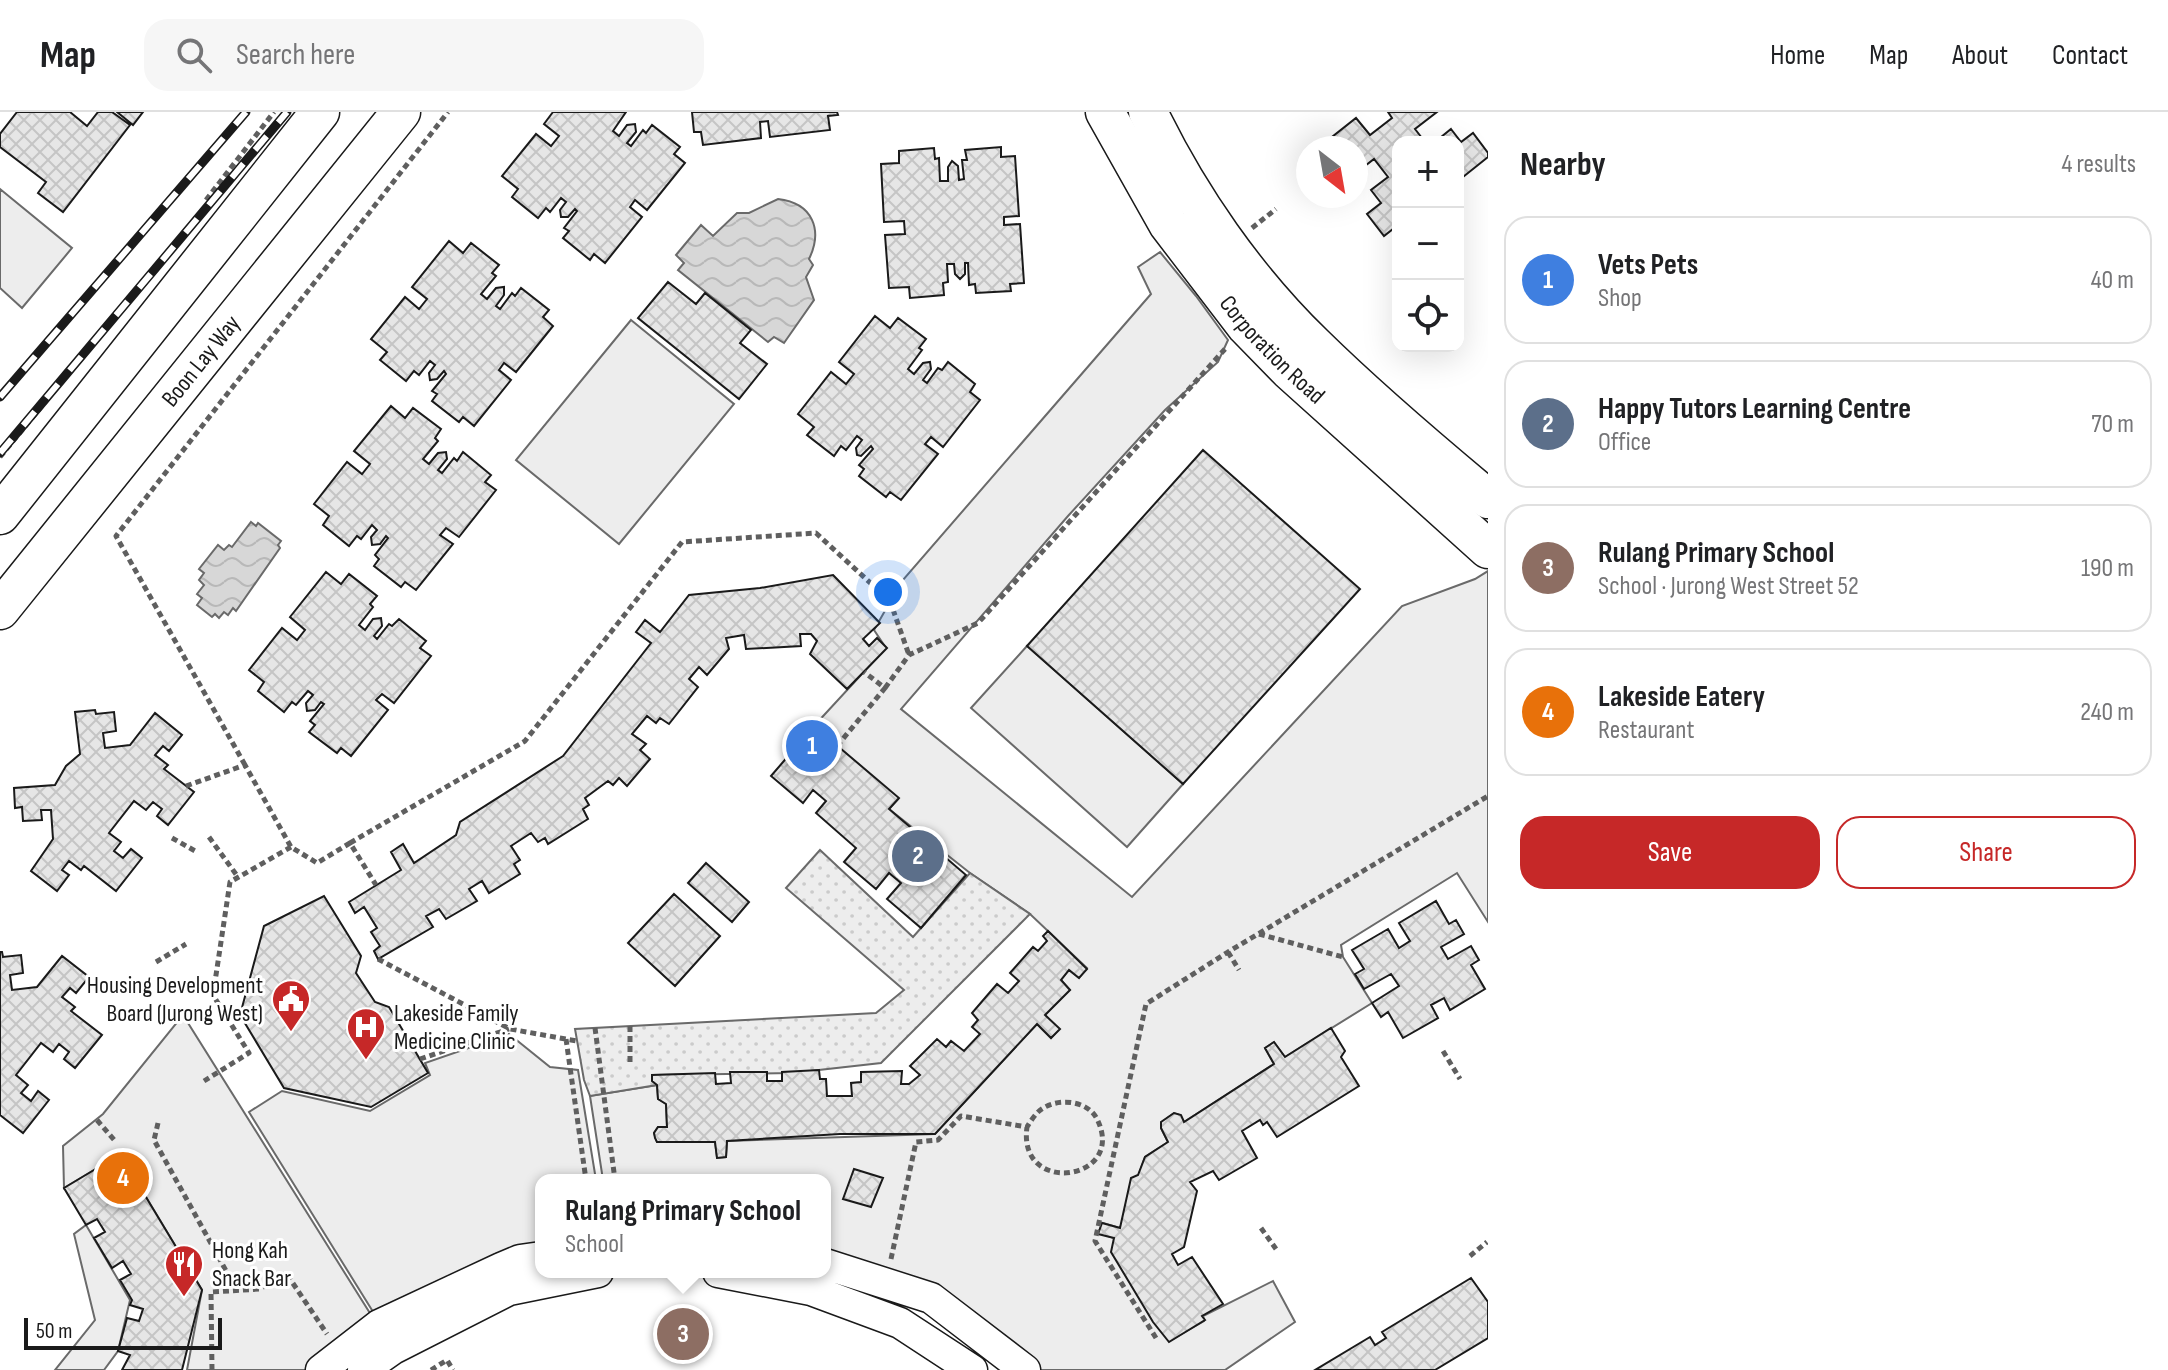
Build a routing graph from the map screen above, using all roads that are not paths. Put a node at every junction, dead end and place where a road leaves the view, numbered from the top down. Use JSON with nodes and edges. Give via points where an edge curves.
{"nodes":[{"id":1,"x":320,"y":112,"type":"edge"},
{"id":2,"x":401,"y":112,"type":"edge"},
{"id":3,"x":1105,"y":112,"type":"edge"},
{"id":4,"x":1148,"y":112,"type":"edge"},
{"id":5,"x":1270,"y":334,"type":"junction"},
{"id":6,"x":1488,"y":499,"type":"edge"},
{"id":7,"x":0,"y":515,"type":"edge"},
{"id":8,"x":1488,"y":549,"type":"edge"},
{"id":9,"x":0,"y":610,"type":"edge"},
{"id":10,"x":535,"y":1258,"type":"edge"},
{"id":11,"x":831,"y":1266,"type":"edge"},
{"id":12,"x":568,"y":1278,"type":"edge"},
{"id":13,"x":749,"y":1278,"type":"edge"},
{"id":14,"x":342,"y":1365,"type":"edge"},
{"id":15,"x":972,"y":1370,"type":"edge"},
{"id":16,"x":1025,"y":1370,"type":"edge"}],
"edges":[{"from":1,"to":7,"type":"main road"},
{"from":2,"to":9,"type":"main road","name":"Boon Lay Way"},
{"from":3,"to":5,"type":"main road","name":"Corporation Road","via":[[1168,224]]},
{"from":4,"to":5,"type":"main road","name":"Corporation Road","via":[[1170,157],[1253,277]]},
{"from":5,"to":6,"type":"main road","name":"Corporation Road","via":[[1313,344]]},
{"from":5,"to":8,"type":"main road","name":"Corporation Road"},
{"from":10,"to":14,"type":"street","via":[[501,1268],[379,1325]]},
{"from":11,"to":16,"type":"street","via":[[931,1298]]},
{"from":12,"to":14,"type":"street","via":[[509,1290],[393,1349]]},
{"from":13,"to":15,"type":"street","via":[[811,1290],[900,1323]]}]}
